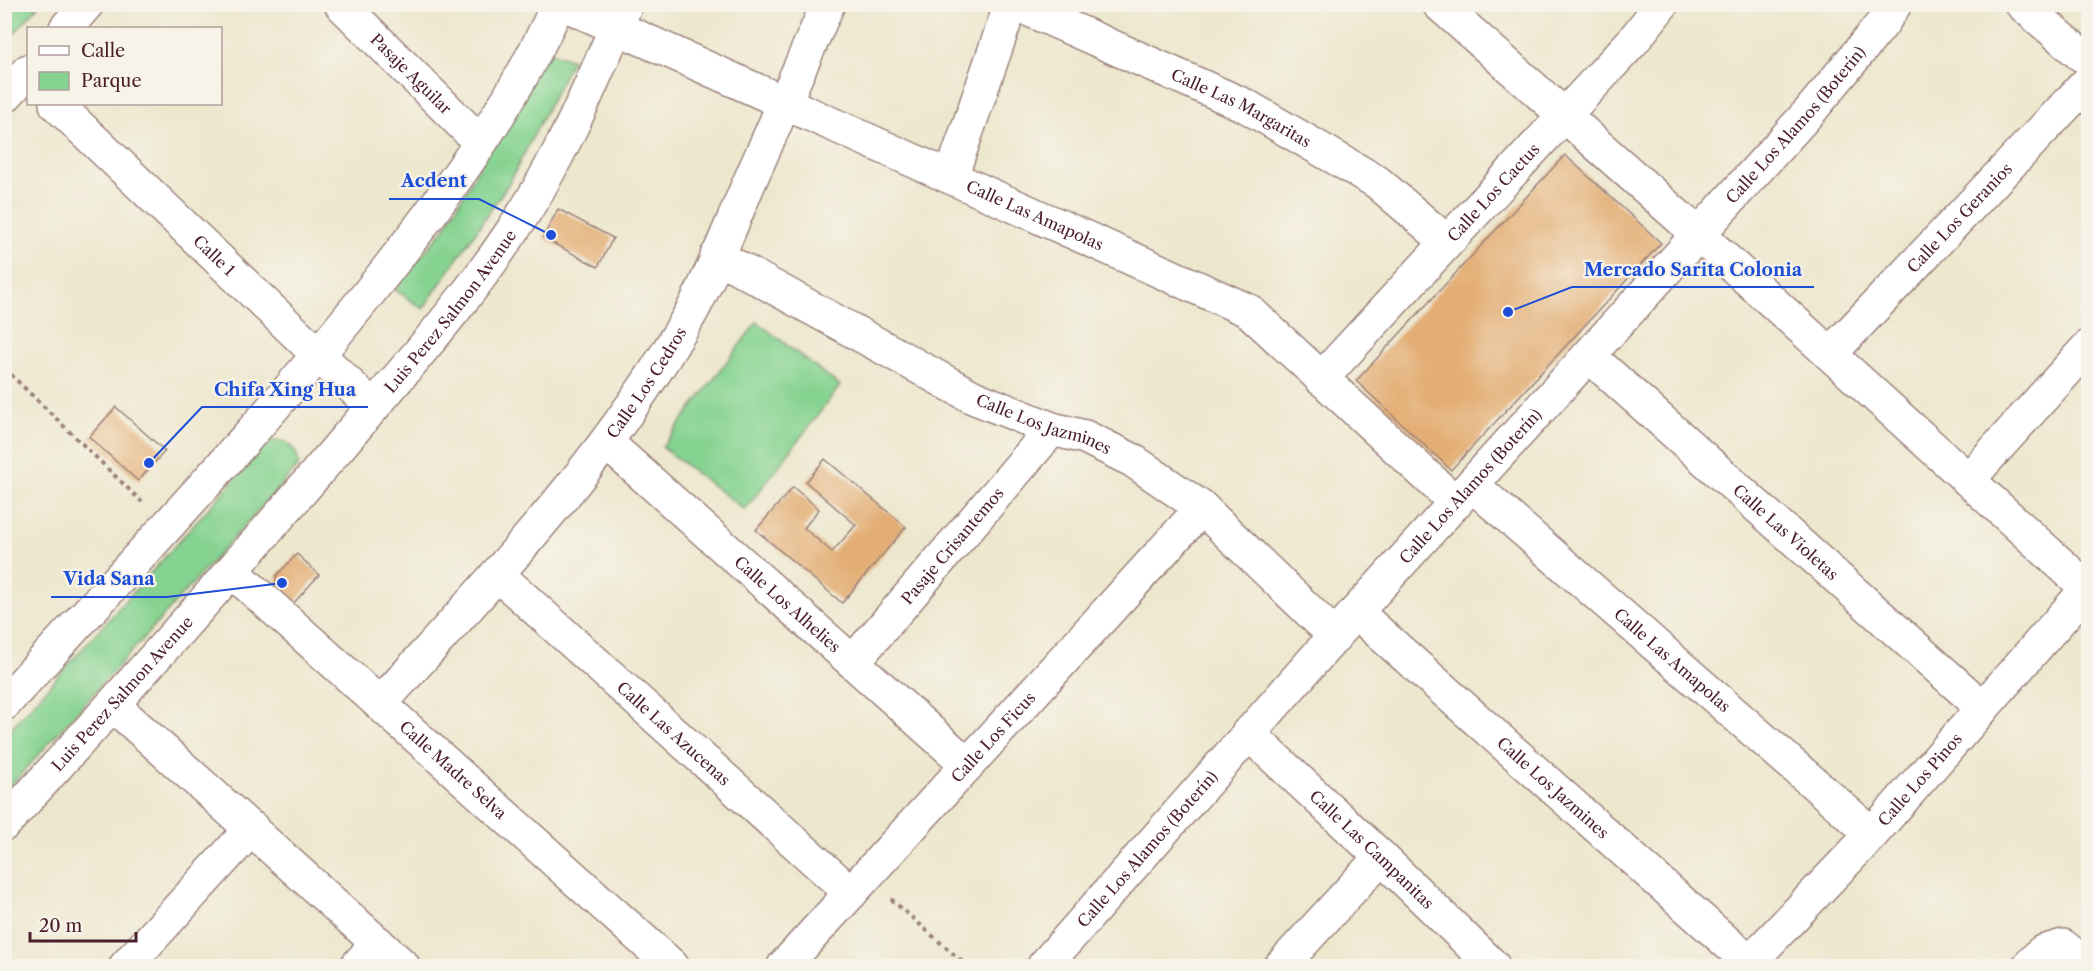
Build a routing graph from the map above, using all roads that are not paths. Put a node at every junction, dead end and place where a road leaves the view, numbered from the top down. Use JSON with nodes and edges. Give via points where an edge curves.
{"nodes":[{"id":1,"x":87,"y":4,"type":"edge"},
{"id":2,"x":341,"y":4,"type":"edge"},
{"id":3,"x":558,"y":4,"type":"edge"},
{"id":4,"x":564,"y":4,"type":"edge"},
{"id":5,"x":828,"y":4,"type":"edge"},
{"id":6,"x":1011,"y":4,"type":"edge"},
{"id":7,"x":1016,"y":4,"type":"edge"},
{"id":8,"x":1439,"y":4,"type":"edge"},
{"id":9,"x":1662,"y":4,"type":"edge"},
{"id":10,"x":1895,"y":4,"type":"edge"},
{"id":11,"x":2022,"y":4,"type":"edge"},
{"id":12,"x":621,"y":16,"type":"edge"},
{"id":13,"x":67,"y":27,"type":"edge"},
{"id":14,"x":2088,"y":58,"type":"edge"},
{"id":15,"x":2088,"y":82,"type":"edge"},
{"id":16,"x":785,"y":103,"type":"junction"},
{"id":17,"x":57,"y":105,"type":"edge"},
{"id":18,"x":1564,"y":116,"type":"junction"},
{"id":19,"x":480,"y":142,"type":"junction"},
{"id":20,"x":951,"y":177,"type":"junction"},
{"id":21,"x":1699,"y":235,"type":"junction"},
{"id":22,"x":1447,"y":242,"type":"junction"},
{"id":23,"x":717,"y":256,"type":"junction"},
{"id":24,"x":2088,"y":347,"type":"edge"},
{"id":25,"x":1830,"y":354,"type":"junction"},
{"id":26,"x":320,"y":355,"type":"junction"},
{"id":27,"x":1589,"y":356,"type":"junction"},
{"id":28,"x":1321,"y":379,"type":"junction"},
{"id":29,"x":373,"y":407,"type":"junction"},
{"id":30,"x":1052,"y":429,"type":"junction"},
{"id":31,"x":607,"y":443,"type":"junction"},
{"id":32,"x":1968,"y":480,"type":"junction"},
{"id":33,"x":1464,"y":494,"type":"junction"},
{"id":34,"x":1202,"y":508,"type":"junction"},
{"id":35,"x":232,"y":572,"type":"junction"},
{"id":36,"x":497,"y":574,"type":"junction"},
{"id":37,"x":2088,"y":589,"type":"edge"},
{"id":38,"x":1345,"y":624,"type":"junction"},
{"id":39,"x":853,"y":662,"type":"junction"},
{"id":40,"x":4,"y":704,"type":"edge"},
{"id":41,"x":380,"y":704,"type":"junction"},
{"id":42,"x":112,"y":705,"type":"junction"},
{"id":43,"x":1983,"y":708,"type":"junction"},
{"id":44,"x":1248,"y":733,"type":"junction"},
{"id":45,"x":968,"y":765,"type":"junction"},
{"id":46,"x":4,"y":824,"type":"edge"},
{"id":47,"x":252,"y":828,"type":"junction"},
{"id":48,"x":1872,"y":834,"type":"junction"},
{"id":49,"x":1382,"y":857,"type":"junction"},
{"id":50,"x":858,"y":885,"type":"junction"},
{"id":51,"x":368,"y":955,"type":"edge"},
{"id":52,"x":1748,"y":964,"type":"edge"},
{"id":53,"x":126,"y":966,"type":"edge"},
{"id":54,"x":403,"y":966,"type":"edge"},
{"id":55,"x":672,"y":966,"type":"edge"},
{"id":56,"x":784,"y":966,"type":"edge"},
{"id":57,"x":1044,"y":966,"type":"edge"},
{"id":58,"x":1281,"y":966,"type":"edge"},
{"id":59,"x":1493,"y":966,"type":"edge"},
{"id":60,"x":2029,"y":966,"type":"edge"},
{"id":61,"x":2086,"y":966,"type":"edge"}],
"edges":[{"from":1,"to":13,"type":"street"},
{"from":2,"to":19,"type":"street","name":"Pasaje Aguilar"},
{"from":3,"to":19,"type":"street","via":[[535,57]]},
{"from":4,"to":12,"type":"street","name":"Calle Las Amapolas"},
{"from":5,"to":16,"type":"street","name":"Calle Los Cedros"},
{"from":6,"to":20,"type":"street"},
{"from":7,"to":22,"type":"street","name":"Calle Las Margaritas","via":[[1246,106],[1377,182]]},
{"from":8,"to":18,"type":"street"},
{"from":9,"to":18,"type":"street","name":"Calle Los Cactus"},
{"from":10,"to":21,"type":"street","name":"Calle Los Alamos (Boterín)","via":[[1811,110]]},
{"from":11,"to":14,"type":"street"},
{"from":12,"to":16,"type":"street","name":"Calle Las Amapolas"},
{"from":12,"to":29,"type":"street","name":"Luis Perez Salmon Avenue","via":[[546,176],[507,237]]},
{"from":15,"to":25,"type":"street","name":"Calle Los Geranios"},
{"from":16,"to":20,"type":"street","name":"Calle Las Amapolas"},
{"from":16,"to":23,"type":"street","name":"Calle Los Cedros"},
{"from":17,"to":26,"type":"street","name":"Calle 1"},
{"from":18,"to":21,"type":"street"},
{"from":18,"to":22,"type":"street","name":"Calle Los Cactus"},
{"from":19,"to":26,"type":"street","via":[[445,196]]},
{"from":20,"to":28,"type":"street","name":"Calle Las Amapolas","via":[[1249,311]]},
{"from":21,"to":25,"type":"street"},
{"from":21,"to":27,"type":"street","name":"Calle Los Alamos (Boterín)"},
{"from":22,"to":28,"type":"street","name":"Calle Los Cactus"},
{"from":23,"to":30,"type":"street","name":"Calle Los Jazmines","via":[[973,398]]},
{"from":23,"to":31,"type":"street","name":"Calle Los Cedros","via":[[692,310]]},
{"from":24,"to":32,"type":"street"},
{"from":25,"to":32,"type":"street"},
{"from":26,"to":29,"type":"street","name":"Calle 1"},
{"from":26,"to":40,"type":"street"},
{"from":27,"to":33,"type":"street","name":"Calle Los Alamos (Boterín)"},
{"from":27,"to":43,"type":"street","name":"Calle Las Violetas"},
{"from":28,"to":33,"type":"street","name":"Calle Las Amapolas"},
{"from":29,"to":35,"type":"street","name":"Luis Perez Salmon Avenue"},
{"from":30,"to":34,"type":"street","name":"Calle Los Jazmines","via":[[1085,437],[1132,460]]},
{"from":30,"to":39,"type":"street","name":"Pasaje Crisantemos"},
{"from":31,"to":36,"type":"street","name":"Calle Los Cedros"},
{"from":31,"to":39,"type":"street","name":"Calle Los Alhelies"},
{"from":32,"to":37,"type":"street"},
{"from":33,"to":38,"type":"street","name":"Calle Los Alamos (Boterín)"},
{"from":33,"to":48,"type":"street","name":"Calle Las Amapolas"},
{"from":34,"to":38,"type":"street","name":"Calle Los Jazmines"},
{"from":34,"to":45,"type":"street","name":"Calle Los Ficus"},
{"from":35,"to":41,"type":"street","name":"Calle Madre Selva"},
{"from":35,"to":42,"type":"street","name":"Luis Perez Salmon Avenue"},
{"from":36,"to":41,"type":"street","name":"Calle Los Cedros"},
{"from":36,"to":50,"type":"street","name":"Calle Las Azucenas"},
{"from":37,"to":43,"type":"street","name":"Calle Los Pinos"},
{"from":38,"to":44,"type":"street","name":"Calle Los Alamos (Boterín)"},
{"from":38,"to":52,"type":"street","name":"Calle Los Jazmines"},
{"from":39,"to":45,"type":"street","name":"Calle Los Alhelies"},
{"from":41,"to":55,"type":"street","name":"Calle Madre Selva"},
{"from":42,"to":46,"type":"street","name":"Luis Perez Salmon Avenue"},
{"from":42,"to":47,"type":"street"},
{"from":43,"to":48,"type":"street","name":"Calle Los Pinos"},
{"from":44,"to":49,"type":"street","name":"Calle Las Campanitas"},
{"from":44,"to":57,"type":"street","name":"Calle Los Alamos (Boterín)"},
{"from":45,"to":50,"type":"street","name":"Calle Los Ficus"},
{"from":47,"to":51,"type":"street"},
{"from":47,"to":53,"type":"street"},
{"from":48,"to":52,"type":"street","name":"Calle Los Pinos"},
{"from":49,"to":58,"type":"street"},
{"from":49,"to":59,"type":"street","name":"Calle Las Campanitas"},
{"from":50,"to":56,"type":"street","name":"Calle Los Ficus"},
{"from":51,"to":54,"type":"street"},
{"from":60,"to":61,"type":"street","via":[[2042,952],[2063,946]]}]}
